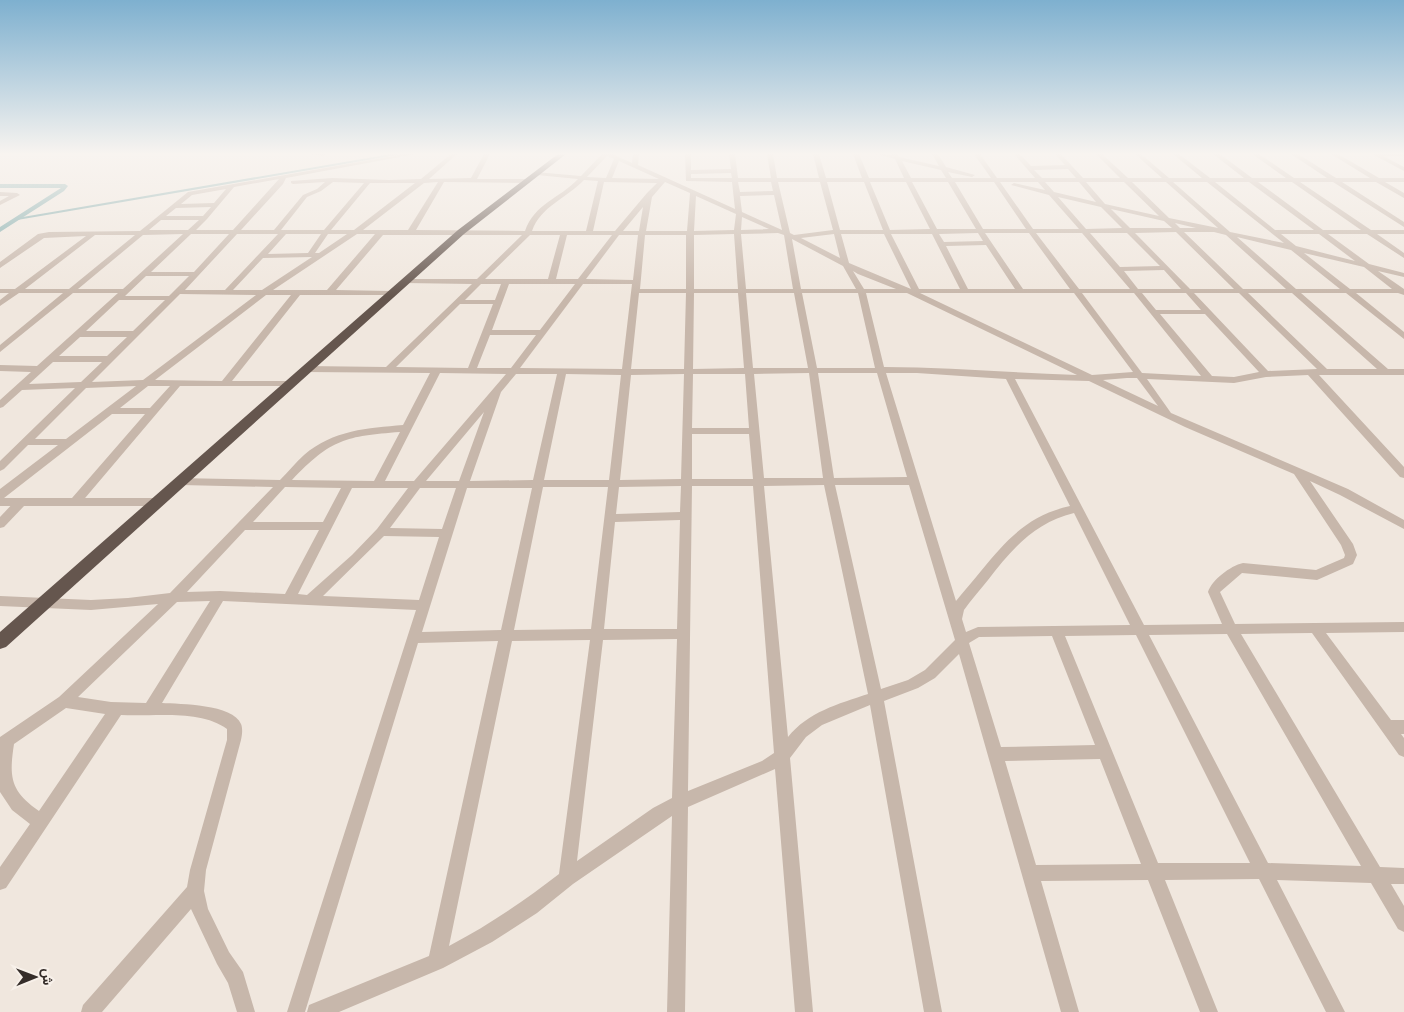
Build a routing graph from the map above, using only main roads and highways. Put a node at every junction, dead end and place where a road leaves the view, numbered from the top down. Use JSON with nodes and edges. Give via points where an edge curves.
{"nodes":[{"id":1,"x":500,"y":201,"type":"edge"},
{"id":2,"x":0,"y":642,"type":"edge"}],
"edges":[{"from":1,"to":2,"type":"highway","via":[[391,293]]}]}
